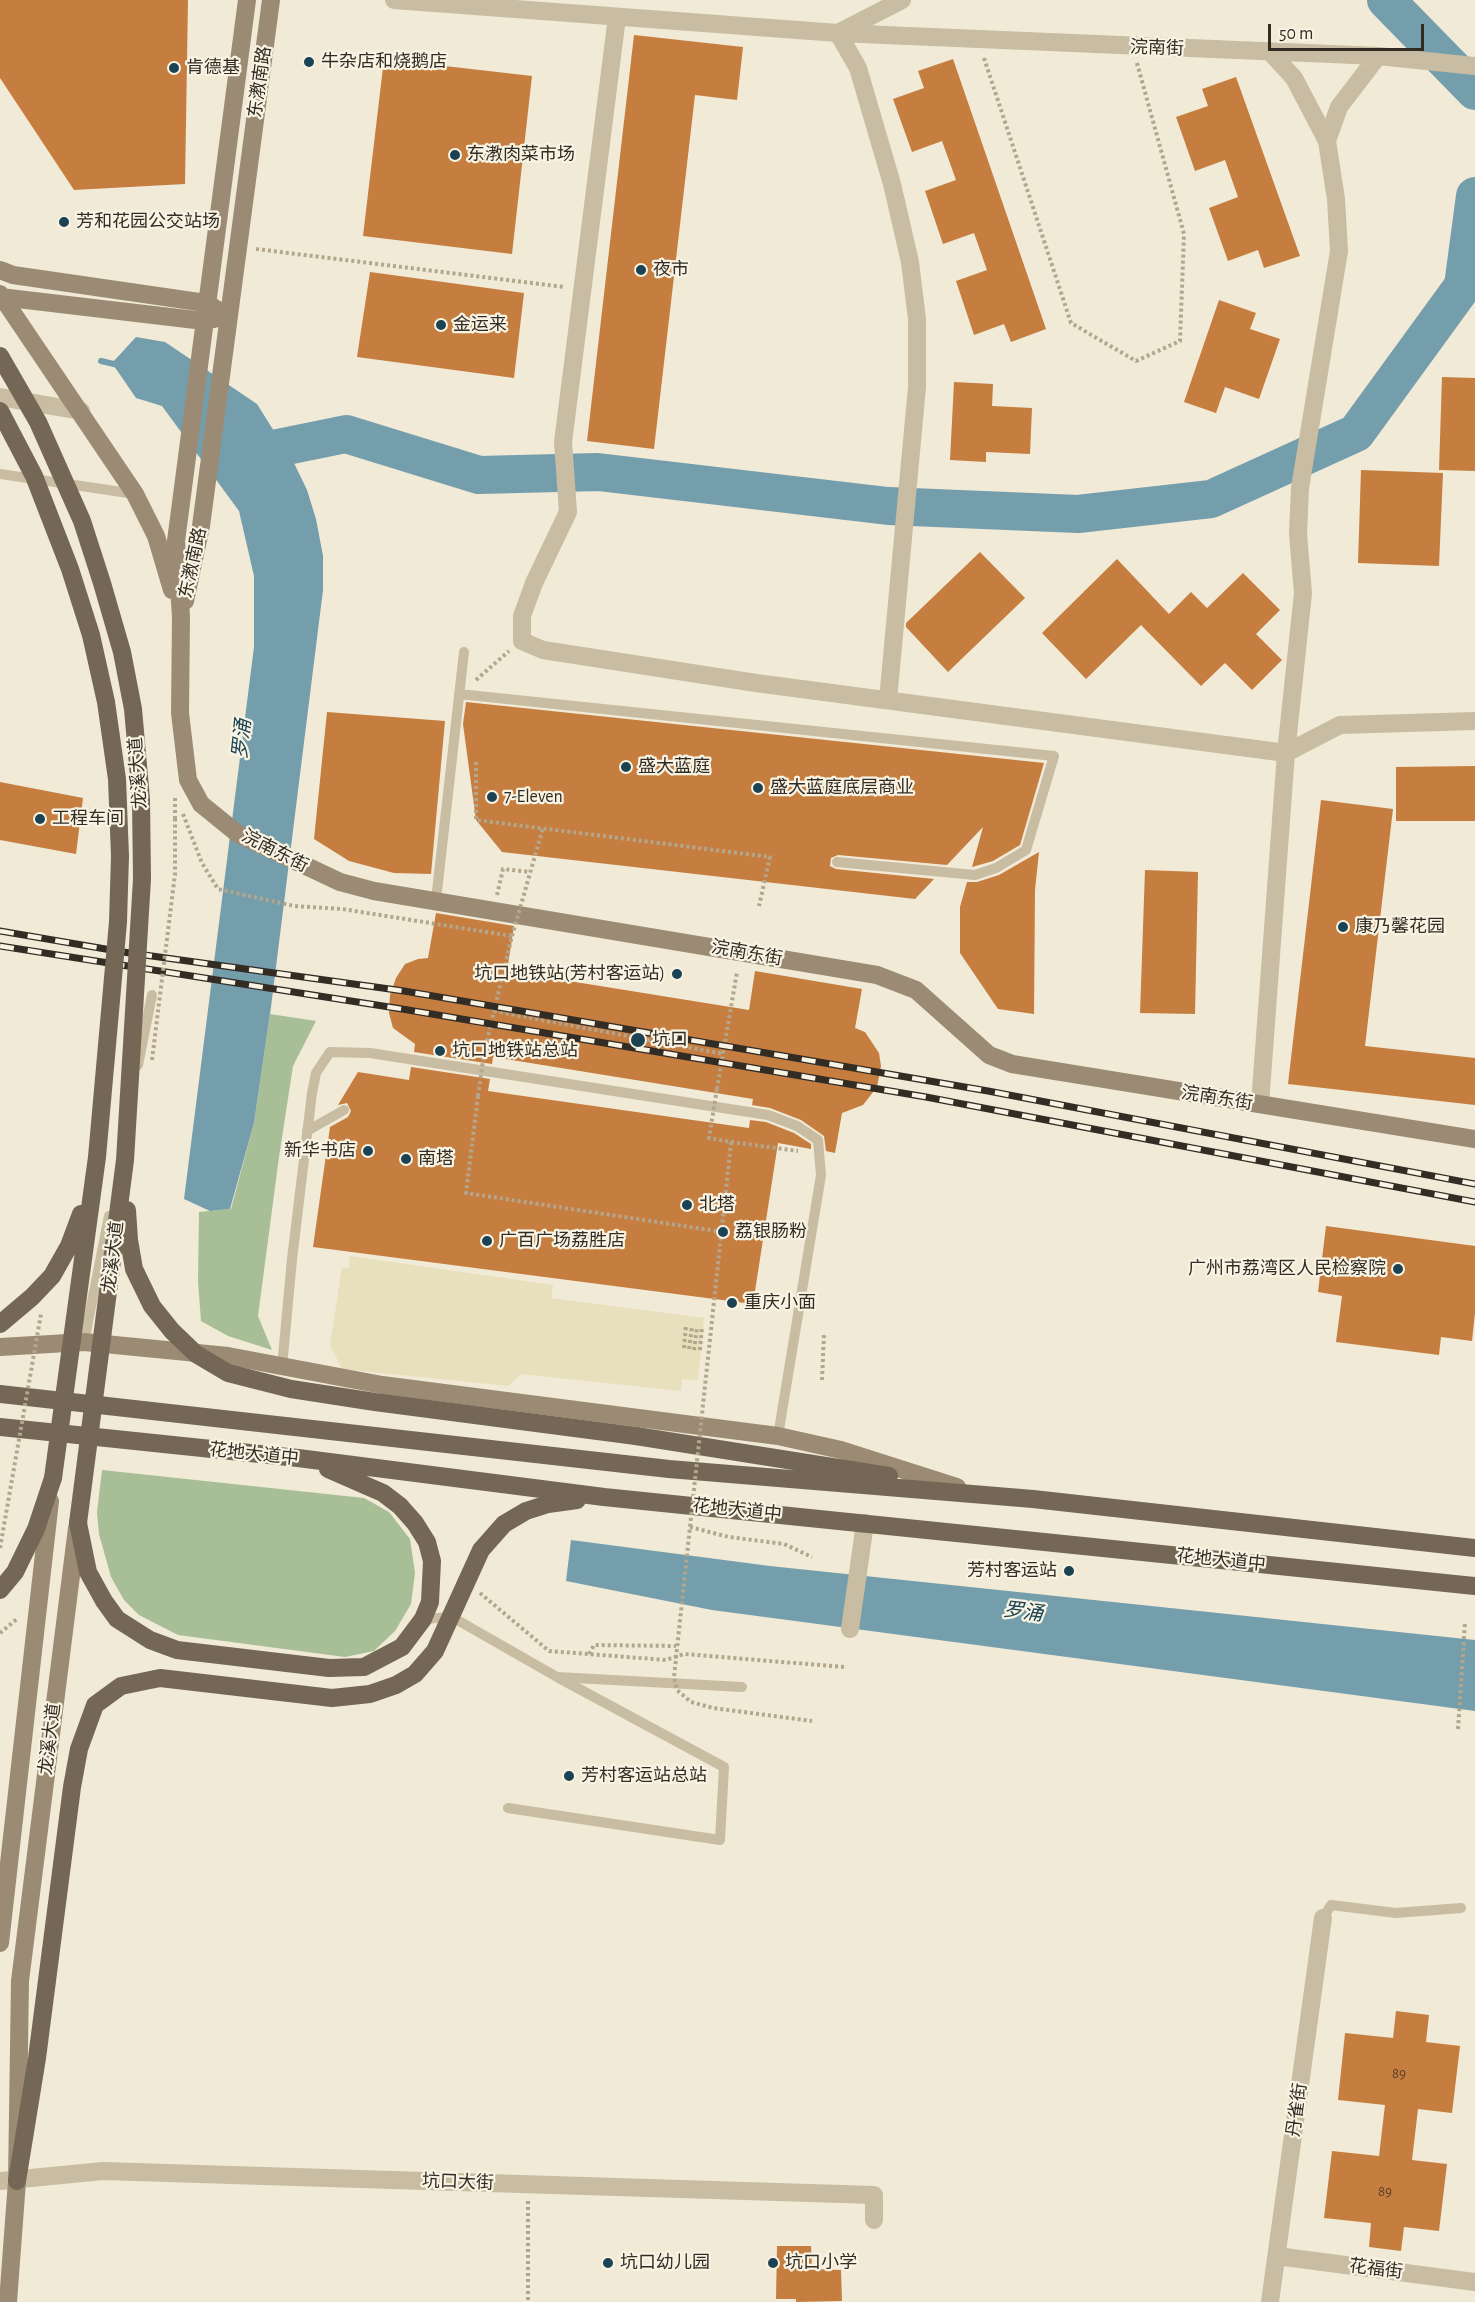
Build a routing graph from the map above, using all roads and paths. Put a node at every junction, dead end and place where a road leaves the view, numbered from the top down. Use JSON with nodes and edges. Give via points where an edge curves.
{"nodes":[{"id":1,"x":247,"y":0,"type":"edge"},
{"id":2,"x":271,"y":0,"type":"edge"},
{"id":3,"x":394,"y":0,"type":"edge"},
{"id":4,"x":902,"y":0,"type":"edge"},
{"id":5,"x":617,"y":17,"type":"junction"},
{"id":6,"x":838,"y":33,"type":"junction"},
{"id":7,"x":978,"y":40,"type":"junction"},
{"id":8,"x":1132,"y":47,"type":"junction"},
{"id":9,"x":1269,"y":51,"type":"junction"},
{"id":10,"x":1378,"y":56,"type":"junction"},
{"id":11,"x":1475,"y":66,"type":"edge"},
{"id":12,"x":1327,"y":141,"type":"junction"},
{"id":13,"x":238,"y":247,"type":"junction"},
{"id":14,"x":0,"y":270,"type":"edge"},
{"id":15,"x":583,"y":289,"type":"junction"},
{"id":16,"x":1,"y":296,"type":"edge"},
{"id":17,"x":206,"y":303,"type":"junction"},
{"id":18,"x":228,"y":317,"type":"junction"},
{"id":19,"x":204,"y":321,"type":"junction"},
{"id":20,"x":0,"y":356,"type":"edge"},
{"id":21,"x":0,"y":397,"type":"edge"},
{"id":22,"x":0,"y":411,"type":"edge"},
{"id":23,"x":81,"y":411,"type":"junction"},
{"id":24,"x":0,"y":474,"type":"edge"},
{"id":25,"x":135,"y":494,"type":"junction"},
{"id":26,"x":181,"y":617,"type":"junction"},
{"id":27,"x":522,"y":641,"type":"junction"},
{"id":28,"x":464,"y":652,"type":"dead end"},
{"id":29,"x":459,"y":694,"type":"junction"},
{"id":30,"x":888,"y":700,"type":"junction"},
{"id":31,"x":1475,"y":721,"type":"edge"},
{"id":32,"x":1286,"y":753,"type":"junction"},
{"id":33,"x":476,"y":762,"type":"dead end"},
{"id":34,"x":543,"y":828,"type":"junction"},
{"id":35,"x":837,"y":862,"type":"dead end"},
{"id":36,"x":530,"y":872,"type":"junction"},
{"id":37,"x":218,"y":889,"type":"dead end"},
{"id":38,"x":436,"y":900,"type":"junction"},
{"id":39,"x":759,"y":906,"type":"dead end"},
{"id":40,"x":494,"y":910,"type":"junction"},
{"id":41,"x":512,"y":936,"type":"junction"},
{"id":42,"x":737,"y":972,"type":"dead end"},
{"id":43,"x":152,"y":995,"type":"dead end"},
{"id":44,"x":494,"y":1011,"type":"junction"},
{"id":45,"x":724,"y":1054,"type":"junction"},
{"id":46,"x":1260,"y":1104,"type":"junction"},
{"id":47,"x":344,"y":1110,"type":"dead end"},
{"id":48,"x":307,"y":1131,"type":"junction"},
{"id":49,"x":1475,"y":1139,"type":"edge"},
{"id":50,"x":731,"y":1142,"type":"junction"},
{"id":51,"x":798,"y":1151,"type":"dead end"},
{"id":52,"x":97,"y":1157,"type":"junction"},
{"id":53,"x":125,"y":1160,"type":"junction"},
{"id":54,"x":723,"y":1232,"type":"junction"},
{"id":55,"x":42,"y":1312,"type":"dead end"},
{"id":56,"x":0,"y":1324,"type":"edge"},
{"id":57,"x":824,"y":1334,"type":"dead end"},
{"id":58,"x":84,"y":1342,"type":"junction"},
{"id":59,"x":0,"y":1347,"type":"edge"},
{"id":60,"x":692,"y":1349,"type":"joint"},
{"id":61,"x":282,"y":1367,"type":"junction"},
{"id":62,"x":822,"y":1380,"type":"dead end"},
{"id":63,"x":0,"y":1394,"type":"edge"},
{"id":64,"x":0,"y":1427,"type":"edge"},
{"id":65,"x":778,"y":1436,"type":"junction"},
{"id":66,"x":298,"y":1458,"type":"junction"},
{"id":67,"x":53,"y":1478,"type":"junction"},
{"id":68,"x":957,"y":1487,"type":"junction"},
{"id":69,"x":604,"y":1497,"type":"junction"},
{"id":70,"x":1032,"y":1499,"type":"junction"},
{"id":71,"x":78,"y":1523,"type":"junction"},
{"id":72,"x":865,"y":1523,"type":"junction"},
{"id":73,"x":690,"y":1527,"type":"junction"},
{"id":74,"x":0,"y":1548,"type":"edge"},
{"id":75,"x":1475,"y":1548,"type":"edge"},
{"id":76,"x":812,"y":1557,"type":"dead end"},
{"id":77,"x":470,"y":1584,"type":"junction"},
{"id":78,"x":1475,"y":1586,"type":"edge"},
{"id":79,"x":0,"y":1590,"type":"edge"},
{"id":80,"x":452,"y":1617,"type":"junction"},
{"id":81,"x":18,"y":1618,"type":"dead end"},
{"id":82,"x":423,"y":1619,"type":"junction"},
{"id":83,"x":1465,"y":1623,"type":"dead end"},
{"id":84,"x":850,"y":1629,"type":"dead end"},
{"id":85,"x":0,"y":1633,"type":"edge"},
{"id":86,"x":676,"y":1646,"type":"junction"},
{"id":87,"x":589,"y":1655,"type":"junction"},
{"id":88,"x":844,"y":1667,"type":"dead end"},
{"id":89,"x":557,"y":1677,"type":"junction"},
{"id":90,"x":742,"y":1687,"type":"dead end"},
{"id":91,"x":812,"y":1721,"type":"dead end"},
{"id":92,"x":1458,"y":1729,"type":"dead end"},
{"id":93,"x":508,"y":1808,"type":"dead end"},
{"id":94,"x":1461,"y":1908,"type":"dead end"},
{"id":95,"x":1323,"y":1918,"type":"joint"},
{"id":96,"x":0,"y":1943,"type":"edge"},
{"id":97,"x":9,"y":2181,"type":"edge"},
{"id":98,"x":528,"y":2184,"type":"junction"},
{"id":99,"x":874,"y":2220,"type":"dead end"},
{"id":100,"x":1277,"y":2256,"type":"junction"},
{"id":101,"x":1475,"y":2282,"type":"edge"},
{"id":102,"x":8,"y":2302,"type":"edge"},
{"id":103,"x":528,"y":2302,"type":"edge"},
{"id":104,"x":1270,"y":2302,"type":"edge"}],
"edges":[{"from":1,"to":17,"type":"street","name":"东漖南路"},
{"from":2,"to":13,"type":"street","name":"东漖南路"},
{"from":3,"to":5,"type":"street","name":"浣南街"},
{"from":4,"to":6,"type":"street"},
{"from":5,"to":6,"type":"street","name":"浣南街"},
{"from":5,"to":15,"type":"street"},
{"from":6,"to":7,"type":"street","name":"浣南街"},
{"from":6,"to":30,"type":"street","via":[[858,68],[892,184],[910,262],[917,319],[917,387]]},
{"from":7,"to":8,"type":"street","name":"浣南街"},
{"from":7,"to":8,"type":"path","via":[[1071,323],[1136,362],[1180,341],[1184,234]]},
{"from":8,"to":9,"type":"street","name":"浣南街"},
{"from":9,"to":10,"type":"street","name":"浣南街"},
{"from":9,"to":12,"type":"street","via":[[1294,78]]},
{"from":10,"to":11,"type":"street","name":"浣南街"},
{"from":10,"to":12,"type":"street","via":[[1339,107]]},
{"from":12,"to":32,"type":"street","via":[[1339,251],[1300,488],[1298,534],[1303,593]]},
{"from":13,"to":15,"type":"path"},
{"from":13,"to":18,"type":"street","name":"东漖南路"},
{"from":14,"to":17,"type":"street"},
{"from":15,"to":27,"type":"street","via":[[563,442],[568,512],[522,616]]},
{"from":16,"to":19,"type":"street"},
{"from":16,"to":23,"type":"street"},
{"from":17,"to":18,"type":"street"},
{"from":17,"to":19,"type":"street","name":"东漖南路"},
{"from":18,"to":19,"type":"street"},
{"from":18,"to":26,"type":"street","name":"东漖南路","via":[[194,569]]},
{"from":19,"to":26,"type":"street","name":"东漖南路","via":[[176,540]]},
{"from":20,"to":53,"type":"main road","name":"龙溪大道","bridge":true,"via":[[38,422],[82,521],[122,652],[133,709],[141,799],[142,879]]},
{"from":21,"to":23,"type":"street"},
{"from":22,"to":52,"type":"main road","name":"龙溪大道","bridge":true,"via":[[34,476],[70,569],[91,635],[117,778],[118,922]]},
{"from":23,"to":25,"type":"street"},
{"from":24,"to":25,"type":"lane"},
{"from":25,"to":26,"type":"street","via":[[156,536]]},
{"from":26,"to":38,"type":"street","name":"浣南东街","via":[[180,713],[188,780],[201,804],[238,834],[309,869],[352,885]]},
{"from":27,"to":29,"type":"path"},
{"from":27,"to":30,"type":"street","via":[[543,650]]},
{"from":28,"to":29,"type":"lane"},
{"from":29,"to":35,"type":"lane","via":[[1054,756],[1026,850],[996,868],[975,875]]},
{"from":29,"to":38,"type":"lane"},
{"from":30,"to":32,"type":"street"},
{"from":31,"to":32,"type":"street","via":[[1340,725]]},
{"from":32,"to":46,"type":"street"},
{"from":33,"to":34,"type":"path","via":[[476,820]]},
{"from":34,"to":36,"type":"path","bridge":true},
{"from":34,"to":39,"type":"path","via":[[770,857]]},
{"from":36,"to":40,"type":"path","via":[[503,869]]},
{"from":36,"to":41,"type":"path","bridge":true},
{"from":37,"to":41,"type":"path","via":[[294,906],[342,909]]},
{"from":38,"to":40,"type":"street","name":"浣南东街"},
{"from":40,"to":46,"type":"street","name":"浣南东街","via":[[877,975],[916,990],[989,1055],[1012,1064]]},
{"from":41,"to":44,"type":"path"},
{"from":42,"to":45,"type":"path"},
{"from":43,"to":58,"type":"lane"},
{"from":44,"to":45,"type":"path"},
{"from":44,"to":54,"type":"path","bridge":true,"via":[[484,1053],[466,1193]]},
{"from":45,"to":50,"type":"path","bridge":true,"via":[[709,1138]]},
{"from":46,"to":49,"type":"street","name":"浣南东街"},
{"from":47,"to":48,"type":"lane"},
{"from":48,"to":61,"type":"lane"},
{"from":48,"to":65,"type":"lane","via":[[316,1073],[330,1052],[370,1053],[768,1115],[811,1135],[818,1140],[821,1175]]},
{"from":50,"to":51,"type":"path"},
{"from":50,"to":54,"type":"path","bridge":true},
{"from":52,"to":56,"type":"main road","bridge":true,"via":[[69,1246],[52,1276]]},
{"from":52,"to":67,"type":"main road","name":"龙溪大道","bridge":true},
{"from":53,"to":68,"type":"main road","bridge":true,"via":[[134,1269],[152,1306],[172,1331],[196,1354],[228,1373],[312,1392],[636,1436]]},
{"from":53,"to":71,"type":"main road","name":"龙溪大道","bridge":true},
{"from":54,"to":73,"type":"path","bridge":true},
{"from":55,"to":74,"type":"path","bridge":true},
{"from":57,"to":62,"type":"path"},
{"from":58,"to":59,"type":"street"},
{"from":58,"to":61,"type":"street","via":[[228,1356]]},
{"from":60,"to":60,"type":"path","via":[[694,1326]]},
{"from":61,"to":65,"type":"street","via":[[382,1384]]},
{"from":63,"to":70,"type":"main road","name":"花地大道中","via":[[669,1469]]},
{"from":64,"to":66,"type":"main road","name":"花地大道中"},
{"from":65,"to":68,"type":"street","via":[[842,1450]]},
{"from":66,"to":69,"type":"main road","name":"花地大道中"},
{"from":66,"to":82,"type":"main road","via":[[383,1493],[415,1522],[427,1542],[432,1561],[432,1584]]},
{"from":67,"to":79,"type":"main road","via":[[36,1529],[15,1572]]},
{"from":67,"to":96,"type":"street","name":"龙溪大道"},
{"from":68,"to":70,"type":"main road"},
{"from":69,"to":72,"type":"main road","name":"花地大道中"},
{"from":69,"to":77,"type":"main road","via":[[548,1504],[504,1524],[481,1550]]},
{"from":70,"to":75,"type":"main road","name":"花地大道中"},
{"from":71,"to":82,"type":"main road","via":[[88,1572],[117,1619],[150,1640],[177,1650],[329,1668],[364,1666],[402,1647]]},
{"from":71,"to":97,"type":"street","name":"龙溪大道","via":[[20,1981]]},
{"from":72,"to":78,"type":"main road","name":"花地大道中"},
{"from":72,"to":84,"type":"street"},
{"from":73,"to":76,"type":"path","via":[[784,1544]]},
{"from":73,"to":86,"type":"path","bridge":true},
{"from":77,"to":80,"type":"main road"},
{"from":77,"to":87,"type":"path","via":[[549,1651]]},
{"from":80,"to":82,"type":"lane"},
{"from":80,"to":89,"type":"lane"},
{"from":80,"to":97,"type":"main road","via":[[424,1666],[396,1684],[370,1694],[314,1697],[160,1678],[121,1686],[94,1705],[79,1749],[72,1787],[37,2058]]},
{"from":81,"to":85,"type":"path"},
{"from":83,"to":92,"type":"path"},
{"from":86,"to":87,"type":"path","via":[[594,1645]]},
{"from":86,"to":91,"type":"path","bridge":true,"via":[[677,1690],[691,1702]]},
{"from":87,"to":88,"type":"path","via":[[666,1660],[684,1654]]},
{"from":89,"to":90,"type":"lane"},
{"from":89,"to":93,"type":"lane","via":[[724,1767],[720,1840]]},
{"from":94,"to":95,"type":"lane","via":[[1396,1913],[1331,1905]]},
{"from":95,"to":100,"type":"street","name":"丹雀街"},
{"from":97,"to":98,"type":"street","name":"坑口大街","via":[[103,2171]]},
{"from":97,"to":102,"type":"street","name":"龙溪大道"},
{"from":98,"to":99,"type":"street","name":"坑口大街","via":[[874,2195]]},
{"from":98,"to":103,"type":"path"},
{"from":100,"to":101,"type":"street","name":"花福街"},
{"from":100,"to":104,"type":"street","name":"丹雀街"}]}
